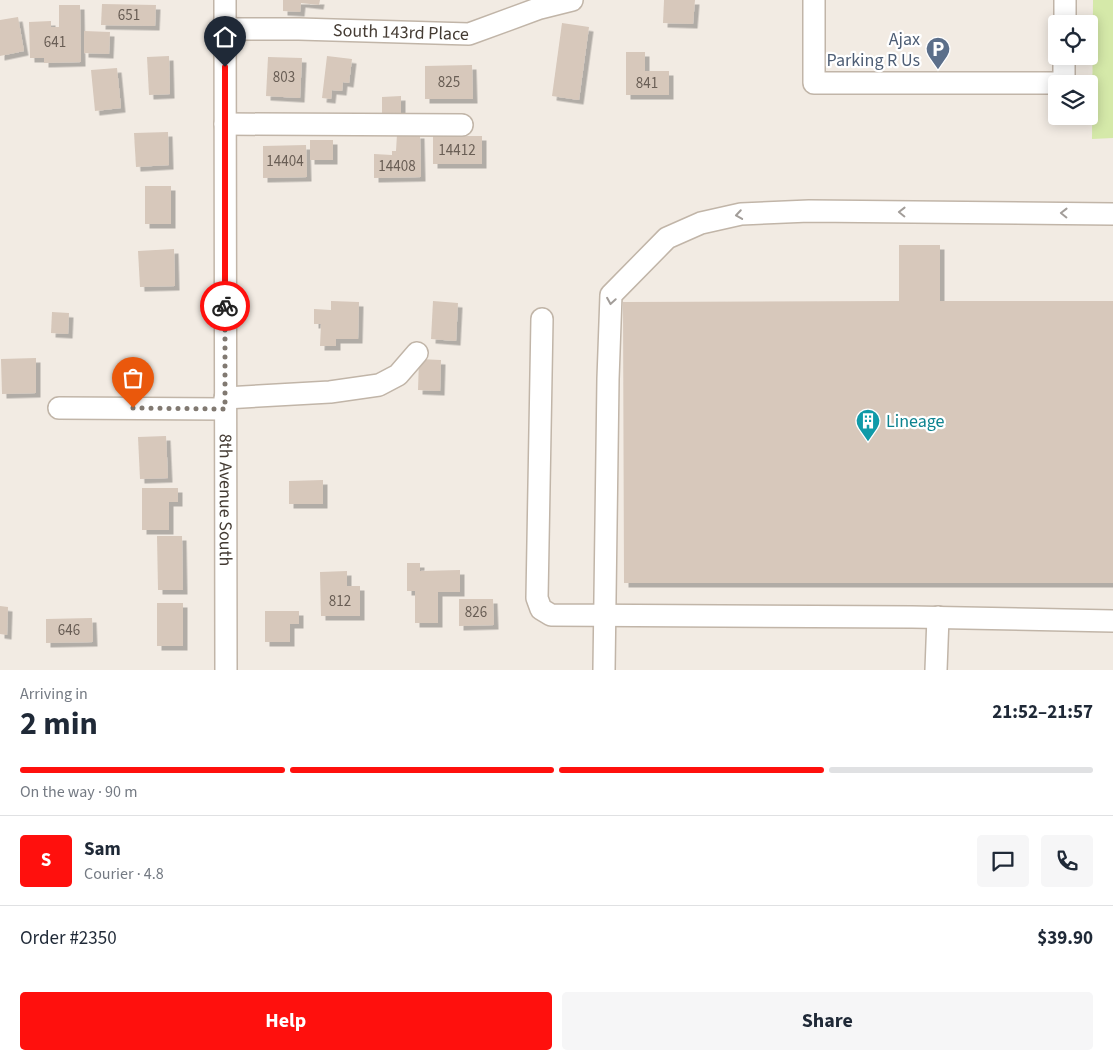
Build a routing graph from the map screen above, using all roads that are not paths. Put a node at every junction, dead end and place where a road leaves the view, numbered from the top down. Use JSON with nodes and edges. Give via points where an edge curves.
{"nodes":[{"id":1,"x":224,"y":0,"type":"edge"},
{"id":2,"x":572,"y":0,"type":"edge"},
{"id":3,"x":814,"y":0,"type":"edge"},
{"id":4,"x":1065,"y":0,"type":"edge"},
{"id":5,"x":1065,"y":15,"type":"edge"},
{"id":6,"x":224,"y":29,"type":"junction"},
{"id":7,"x":1064,"y":65,"type":"edge"},
{"id":8,"x":225,"y":124,"type":"junction"},
{"id":9,"x":462,"y":125,"type":"dead end"},
{"id":10,"x":1113,"y":214,"type":"edge"},
{"id":11,"x":542,"y":319,"type":"dead end"},
{"id":12,"x":417,"y":353,"type":"dead end"},
{"id":13,"x":225,"y":404,"type":"junction"},
{"id":14,"x":59,"y":408,"type":"dead end"},
{"id":15,"x":605,"y":615,"type":"junction"},
{"id":16,"x":938,"y":617,"type":"junction"},
{"id":17,"x":1113,"y":621,"type":"edge"},
{"id":18,"x":226,"y":670,"type":"edge"},
{"id":19,"x":604,"y":670,"type":"edge"},
{"id":20,"x":936,"y":670,"type":"edge"}],
"edges":[{"from":1,"to":6,"type":"street","name":"8th Avenue South"},
{"from":2,"to":6,"type":"street","name":"South 143rd Place","via":[[540,8],[470,34]]},
{"from":3,"to":7,"type":"street","via":[[814,83],[1064,83]]},
{"from":4,"to":5,"type":"street"},
{"from":6,"to":8,"type":"street","name":"8th Avenue South"},
{"from":8,"to":9,"type":"street"},
{"from":8,"to":13,"type":"street","name":"8th Avenue South"},
{"from":10,"to":15,"type":"street","one_way":true,"via":[[809,211],[741,214],[701,223],[668,238],[611,295]]},
{"from":11,"to":15,"type":"street","via":[[537,598],[541,608],[551,615]]},
{"from":12,"to":13,"type":"street","via":[[398,375],[379,385]]},
{"from":13,"to":14,"type":"street"},
{"from":13,"to":18,"type":"street","name":"8th Avenue South"},
{"from":15,"to":16,"type":"street"},
{"from":15,"to":19,"type":"street"},
{"from":16,"to":17,"type":"street"},
{"from":16,"to":20,"type":"street"}]}
